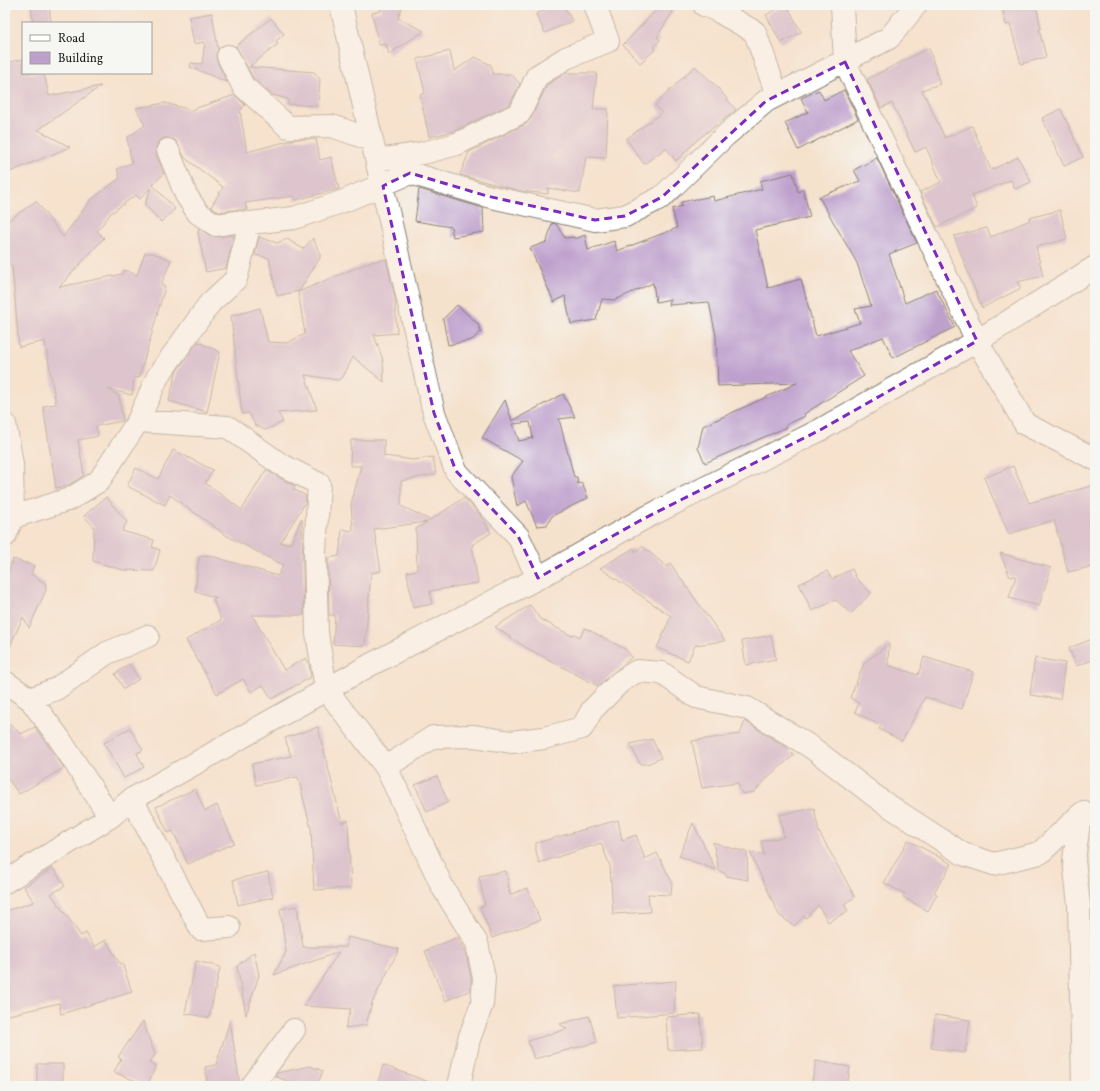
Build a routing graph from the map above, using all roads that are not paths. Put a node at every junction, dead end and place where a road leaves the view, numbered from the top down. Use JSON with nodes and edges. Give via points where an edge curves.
{"nodes":[{"id":1,"x":341,"y":5,"type":"edge"},
{"id":2,"x":595,"y":5,"type":"edge"},
{"id":3,"x":704,"y":5,"type":"edge"},
{"id":4,"x":842,"y":5,"type":"edge"},
{"id":5,"x":916,"y":5,"type":"edge"},
{"id":6,"x":228,"y":56,"type":"dead end"},
{"id":7,"x":845,"y":62,"type":"junction"},
{"id":8,"x":777,"y":96,"type":"junction"},
{"id":9,"x":168,"y":150,"type":"dead end"},
{"id":10,"x":375,"y":150,"type":"junction"},
{"id":11,"x":383,"y":186,"type":"junction"},
{"id":12,"x":250,"y":223,"type":"junction"},
{"id":13,"x":1095,"y":267,"type":"edge"},
{"id":14,"x":977,"y":341,"type":"junction"},
{"id":15,"x":138,"y":421,"type":"junction"},
{"id":16,"x":5,"y":424,"type":"edge"},
{"id":17,"x":1095,"y":459,"type":"edge"},
{"id":18,"x":9,"y":526,"type":"edge"},
{"id":19,"x":538,"y":578,"type":"junction"},
{"id":20,"x":148,"y":636,"type":"dead end"},
{"id":21,"x":5,"y":682,"type":"edge"},
{"id":22,"x":326,"y":690,"type":"junction"},
{"id":23,"x":30,"y":699,"type":"junction"},
{"id":24,"x":386,"y":767,"type":"junction"},
{"id":25,"x":132,"y":800,"type":"junction"},
{"id":26,"x":1090,"y":810,"type":"edge"},
{"id":27,"x":110,"y":817,"type":"junction"},
{"id":28,"x":5,"y":882,"type":"edge"},
{"id":29,"x":229,"y":927,"type":"dead end"},
{"id":30,"x":294,"y":1030,"type":"dead end"},
{"id":31,"x":252,"y":1086,"type":"edge"},
{"id":32,"x":459,"y":1086,"type":"edge"},
{"id":33,"x":1083,"y":1086,"type":"edge"}],
"edges":[{"from":1,"to":10,"type":"street"},
{"from":2,"to":10,"type":"street","via":[[608,41],[566,58],[537,76],[520,113],[457,144],[423,153]]},
{"from":3,"to":8,"type":"street","via":[[755,32]]},
{"from":4,"to":7,"type":"street"},
{"from":5,"to":7,"type":"street","via":[[889,38]]},
{"from":6,"to":10,"type":"street","via":[[243,86],[288,127],[332,126]]},
{"from":7,"to":8,"type":"street"},
{"from":7,"to":14,"type":"street"},
{"from":8,"to":11,"type":"street","via":[[766,101],[726,135],[662,197],[625,216],[595,220],[488,196],[410,173]]},
{"from":9,"to":12,"type":"street","via":[[186,195],[198,212],[216,225]]},
{"from":10,"to":11,"type":"street"},
{"from":11,"to":12,"type":"street","via":[[294,218]]},
{"from":11,"to":19,"type":"street","via":[[434,413],[456,471],[518,536]]},
{"from":12,"to":15,"type":"street","via":[[236,279],[210,303],[158,376]]},
{"from":13,"to":14,"type":"street"},
{"from":14,"to":17,"type":"street","via":[[1025,424]]},
{"from":14,"to":19,"type":"street","via":[[820,430],[643,519]]},
{"from":15,"to":18,"type":"street","via":[[98,481],[70,498]]},
{"from":15,"to":22,"type":"street","via":[[228,427],[280,464],[319,484],[316,581],[318,633]]},
{"from":16,"to":18,"type":"street","via":[[12,464]]},
{"from":19,"to":22,"type":"street"},
{"from":20,"to":23,"type":"street","via":[[106,653],[56,690]]},
{"from":21,"to":23,"type":"street"},
{"from":22,"to":24,"type":"street"},
{"from":22,"to":25,"type":"street"},
{"from":23,"to":27,"type":"street","via":[[59,738]]},
{"from":24,"to":26,"type":"street","via":[[433,738],[474,736],[511,742],[544,738],[582,728],[592,710],[620,682],[637,671],[662,673],[696,697],[747,708],[811,747],[880,800],[963,854],[994,864],[1040,852]]},
{"from":24,"to":32,"type":"street","via":[[443,888],[477,943],[484,978],[482,1004],[469,1039]]},
{"from":25,"to":27,"type":"street"},
{"from":25,"to":29,"type":"street","via":[[201,929]]},
{"from":26,"to":33,"type":"street","via":[[1074,860],[1079,905]]},
{"from":27,"to":28,"type":"street"},
{"from":30,"to":31,"type":"street"}]}
